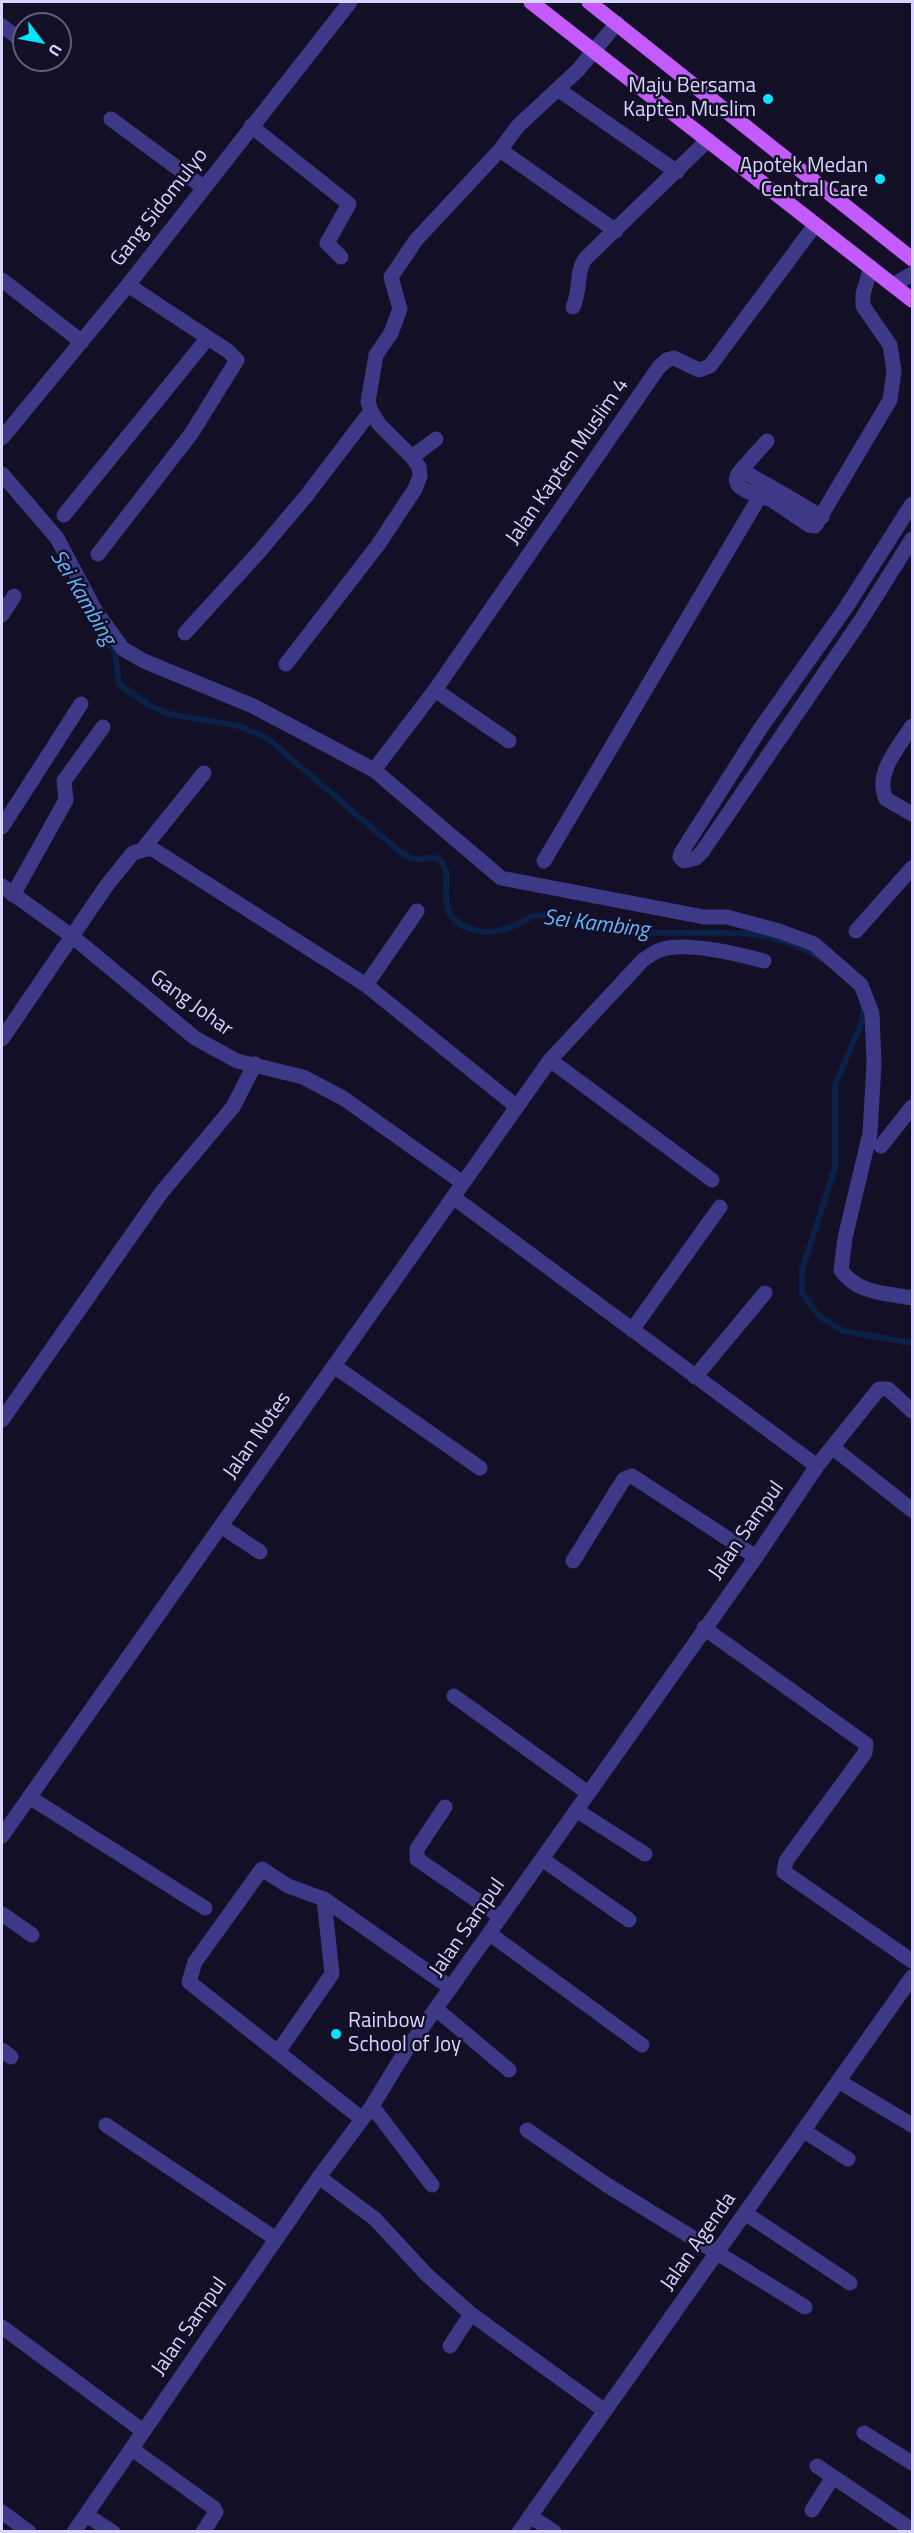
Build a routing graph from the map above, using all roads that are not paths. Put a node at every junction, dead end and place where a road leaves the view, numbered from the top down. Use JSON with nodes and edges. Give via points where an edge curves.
{"nodes":[{"id":1,"x":350,"y":2,"type":"edge"},
{"id":2,"x":531,"y":2,"type":"edge"},
{"id":3,"x":589,"y":2,"type":"edge"},
{"id":4,"x":617,"y":23,"type":"junction"},
{"id":5,"x":594,"y":51,"type":"junction"},
{"id":6,"x":559,"y":90,"type":"junction"},
{"id":7,"x":111,"y":119,"type":"dead end"},
{"id":8,"x":251,"y":126,"type":"junction"},
{"id":9,"x":708,"y":140,"type":"junction"},
{"id":10,"x":500,"y":150,"type":"junction"},
{"id":11,"x":677,"y":172,"type":"junction"},
{"id":12,"x":203,"y":187,"type":"junction"},
{"id":13,"x":815,"y":225,"type":"junction"},
{"id":14,"x":616,"y":231,"type":"junction"},
{"id":15,"x":341,"y":257,"type":"dead end"},
{"id":16,"x":912,"y":258,"type":"edge"},
{"id":17,"x":871,"y":267,"type":"junction"},
{"id":18,"x":912,"y":274,"type":"edge"},
{"id":19,"x":2,"y":279,"type":"edge"},
{"id":20,"x":128,"y":285,"type":"junction"},
{"id":21,"x":894,"y":285,"type":"junction"},
{"id":22,"x":912,"y":300,"type":"edge"},
{"id":23,"x":573,"y":307,"type":"dead end"},
{"id":24,"x":207,"y":339,"type":"junction"},
{"id":25,"x":82,"y":342,"type":"junction"},
{"id":26,"x":371,"y":411,"type":"junction"},
{"id":27,"x":2,"y":438,"type":"edge"},
{"id":28,"x":436,"y":439,"type":"dead end"},
{"id":29,"x":767,"y":441,"type":"dead end"},
{"id":30,"x":412,"y":457,"type":"junction"},
{"id":31,"x":2,"y":474,"type":"edge"},
{"id":32,"x":770,"y":496,"type":"junction"},
{"id":33,"x":912,"y":504,"type":"edge"},
{"id":34,"x":64,"y":515,"type":"dead end"},
{"id":35,"x":912,"y":539,"type":"edge"},
{"id":36,"x":98,"y":554,"type":"dead end"},
{"id":37,"x":14,"y":596,"type":"dead end"},
{"id":38,"x":845,"y":609,"type":"junction"},
{"id":39,"x":2,"y":615,"type":"edge"},
{"id":40,"x":861,"y":620,"type":"junction"},
{"id":41,"x":185,"y":633,"type":"dead end"},
{"id":42,"x":286,"y":663,"type":"dead end"},
{"id":43,"x":435,"y":690,"type":"junction"},
{"id":44,"x":81,"y":704,"type":"dead end"},
{"id":45,"x":912,"y":726,"type":"edge"},
{"id":46,"x":103,"y":727,"type":"dead end"},
{"id":47,"x":760,"y":729,"type":"junction"},
{"id":48,"x":778,"y":740,"type":"junction"},
{"id":49,"x":509,"y":741,"type":"dead end"},
{"id":50,"x":374,"y":770,"type":"junction"},
{"id":51,"x":204,"y":773,"type":"dead end"},
{"id":52,"x":912,"y":814,"type":"edge"},
{"id":53,"x":2,"y":827,"type":"edge"},
{"id":54,"x":143,"y":849,"type":"junction"},
{"id":55,"x":544,"y":861,"type":"dead end"},
{"id":56,"x":912,"y":868,"type":"edge"},
{"id":57,"x":7,"y":890,"type":"edge"},
{"id":58,"x":417,"y":911,"type":"dead end"},
{"id":59,"x":856,"y":931,"type":"dead end"},
{"id":60,"x":73,"y":937,"type":"junction"},
{"id":61,"x":764,"y":961,"type":"dead end"},
{"id":62,"x":366,"y":985,"type":"junction"},
{"id":63,"x":2,"y":1039,"type":"edge"},
{"id":64,"x":550,"y":1060,"type":"junction"},
{"id":65,"x":255,"y":1064,"type":"junction"},
{"id":66,"x":517,"y":1107,"type":"junction"},
{"id":67,"x":912,"y":1107,"type":"edge"},
{"id":68,"x":881,"y":1146,"type":"dead end"},
{"id":69,"x":712,"y":1180,"type":"dead end"},
{"id":70,"x":463,"y":1183,"type":"junction"},
{"id":71,"x":453,"y":1197,"type":"junction"},
{"id":72,"x":720,"y":1207,"type":"dead end"},
{"id":73,"x":765,"y":1293,"type":"dead end"},
{"id":74,"x":912,"y":1298,"type":"edge"},
{"id":75,"x":632,"y":1330,"type":"junction"},
{"id":76,"x":334,"y":1366,"type":"junction"},
{"id":77,"x":695,"y":1377,"type":"junction"},
{"id":78,"x":912,"y":1411,"type":"edge"},
{"id":79,"x":2,"y":1420,"type":"edge"},
{"id":80,"x":832,"y":1447,"type":"junction"},
{"id":81,"x":817,"y":1467,"type":"junction"},
{"id":82,"x":480,"y":1468,"type":"dead end"},
{"id":83,"x":912,"y":1510,"type":"edge"},
{"id":84,"x":220,"y":1526,"type":"junction"},
{"id":85,"x":260,"y":1552,"type":"dead end"},
{"id":86,"x":756,"y":1557,"type":"junction"},
{"id":87,"x":573,"y":1561,"type":"dead end"},
{"id":88,"x":704,"y":1628,"type":"junction"},
{"id":89,"x":454,"y":1696,"type":"dead end"},
{"id":90,"x":588,"y":1793,"type":"junction"},
{"id":91,"x":29,"y":1797,"type":"junction"},
{"id":92,"x":445,"y":1807,"type":"dead end"},
{"id":93,"x":576,"y":1810,"type":"junction"},
{"id":94,"x":2,"y":1836,"type":"edge"},
{"id":95,"x":645,"y":1854,"type":"dead end"},
{"id":96,"x":542,"y":1858,"type":"junction"},
{"id":97,"x":324,"y":1899,"type":"junction"},
{"id":98,"x":205,"y":1908,"type":"dead end"},
{"id":99,"x":2,"y":1914,"type":"edge"},
{"id":100,"x":501,"y":1917,"type":"junction"},
{"id":101,"x":629,"y":1920,"type":"dead end"},
{"id":102,"x":489,"y":1934,"type":"junction"},
{"id":103,"x":32,"y":1935,"type":"dead end"},
{"id":104,"x":912,"y":1960,"type":"edge"},
{"id":105,"x":912,"y":1977,"type":"edge"},
{"id":106,"x":451,"y":1988,"type":"junction"},
{"id":107,"x":436,"y":2009,"type":"junction"},
{"id":108,"x":642,"y":2045,"type":"dead end"},
{"id":109,"x":278,"y":2052,"type":"junction"},
{"id":110,"x":509,"y":2070,"type":"dead end"},
{"id":111,"x":840,"y":2082,"type":"junction"},
{"id":112,"x":372,"y":2106,"type":"junction"},
{"id":113,"x":362,"y":2119,"type":"junction"},
{"id":114,"x":106,"y":2125,"type":"dead end"},
{"id":115,"x":912,"y":2125,"type":"edge"},
{"id":116,"x":527,"y":2130,"type":"dead end"},
{"id":117,"x":804,"y":2131,"type":"junction"},
{"id":118,"x":848,"y":2159,"type":"dead end"},
{"id":119,"x":319,"y":2177,"type":"junction"},
{"id":120,"x":432,"y":2185,"type":"dead end"},
{"id":121,"x":745,"y":2212,"type":"junction"},
{"id":122,"x":276,"y":2239,"type":"junction"},
{"id":123,"x":716,"y":2254,"type":"junction"},
{"id":124,"x":850,"y":2283,"type":"dead end"},
{"id":125,"x":805,"y":2307,"type":"dead end"},
{"id":126,"x":471,"y":2314,"type":"junction"},
{"id":127,"x":2,"y":2327,"type":"edge"},
{"id":128,"x":450,"y":2346,"type":"dead end"},
{"id":129,"x":604,"y":2411,"type":"junction"},
{"id":130,"x":143,"y":2431,"type":"junction"},
{"id":131,"x":864,"y":2433,"type":"dead end"},
{"id":132,"x":132,"y":2450,"type":"junction"},
{"id":133,"x":912,"y":2463,"type":"edge"},
{"id":134,"x":817,"y":2466,"type":"dead end"},
{"id":135,"x":833,"y":2477,"type":"junction"},
{"id":136,"x":812,"y":2510,"type":"dead end"},
{"id":137,"x":2,"y":2512,"type":"edge"},
{"id":138,"x":86,"y":2515,"type":"junction"},
{"id":139,"x":530,"y":2516,"type":"junction"},
{"id":140,"x":912,"y":2530,"type":"edge"},
{"id":141,"x":29,"y":2532,"type":"edge"},
{"id":142,"x":74,"y":2532,"type":"edge"},
{"id":143,"x":113,"y":2532,"type":"edge"},
{"id":144,"x":203,"y":2532,"type":"edge"},
{"id":145,"x":519,"y":2532,"type":"edge"},
{"id":146,"x":554,"y":2532,"type":"edge"}],
"edges":[{"from":1,"to":8,"type":"street","name":"Gang Sidomulyo"},
{"from":2,"to":5,"type":"main road"},
{"from":3,"to":4,"type":"main road"},
{"from":4,"to":5,"type":"street"},
{"from":4,"to":16,"type":"main road"},
{"from":5,"to":6,"type":"street"},
{"from":5,"to":9,"type":"main road"},
{"from":6,"to":10,"type":"street","via":[[518,126]]},
{"from":6,"to":11,"type":"street"},
{"from":7,"to":12,"type":"street"},
{"from":8,"to":12,"type":"street","name":"Gang Sidomulyo"},
{"from":8,"to":15,"type":"street","via":[[350,204],[327,243]]},
{"from":9,"to":11,"type":"street"},
{"from":9,"to":13,"type":"main road"},
{"from":10,"to":14,"type":"street"},
{"from":10,"to":26,"type":"street","via":[[416,240],[391,278],[400,309],[391,333],[376,355],[368,402]]},
{"from":11,"to":14,"type":"street"},
{"from":12,"to":20,"type":"street","name":"Gang Sidomulyo"},
{"from":13,"to":17,"type":"main road"},
{"from":13,"to":43,"type":"street","name":"Jalan Kapten Muslim 4","via":[[710,366],[699,370],[674,358],[659,367]]},
{"from":14,"to":23,"type":"street","via":[[582,264],[579,294]]},
{"from":17,"to":21,"type":"main road"},
{"from":17,"to":32,"type":"street","via":[[863,306],[890,345],[894,371],[890,400],[822,517]]},
{"from":18,"to":21,"type":"street"},
{"from":19,"to":25,"type":"street"},
{"from":20,"to":24,"type":"street"},
{"from":20,"to":25,"type":"street","name":"Gang Sidomulyo"},
{"from":21,"to":22,"type":"main road"},
{"from":24,"to":34,"type":"street"},
{"from":24,"to":36,"type":"street","via":[[237,360],[191,434]]},
{"from":25,"to":27,"type":"street","name":"Gang Sidomulyo"},
{"from":26,"to":30,"type":"street"},
{"from":26,"to":41,"type":"street","via":[[266,544]]},
{"from":28,"to":30,"type":"street"},
{"from":29,"to":32,"type":"street","via":[[735,476],[735,482],[738,487]]},
{"from":30,"to":42,"type":"street","via":[[420,476],[415,489],[378,545]]},
{"from":31,"to":50,"type":"street","via":[[57,538],[95,610],[123,649],[144,662],[253,706]]},
{"from":32,"to":55,"type":"street"},
{"from":33,"to":38,"type":"street"},
{"from":35,"to":40,"type":"street"},
{"from":37,"to":39,"type":"street"},
{"from":38,"to":40,"type":"street"},
{"from":38,"to":47,"type":"street"},
{"from":40,"to":48,"type":"street"},
{"from":43,"to":49,"type":"street"},
{"from":43,"to":50,"type":"street","name":"Jalan Kapten Muslim 4"},
{"from":44,"to":53,"type":"street"},
{"from":45,"to":52,"type":"street","via":[[883,773],[881,783],[886,799]]},
{"from":46,"to":57,"type":"street","via":[[64,781],[66,800]]},
{"from":47,"to":48,"type":"street"},
{"from":47,"to":48,"type":"street","via":[[681,853],[684,861],[702,852]]},
{"from":50,"to":74,"type":"street","via":[[501,878],[704,917],[727,917],[779,931],[814,944],[861,985],[872,1014],[870,1133],[841,1270],[856,1286]]},
{"from":51,"to":54,"type":"street"},
{"from":54,"to":60,"type":"street","via":[[133,853],[107,885]]},
{"from":54,"to":62,"type":"street","via":[[157,851]]},
{"from":56,"to":59,"type":"street"},
{"from":57,"to":60,"type":"street","name":"Gang Johar"},
{"from":58,"to":62,"type":"street"},
{"from":60,"to":63,"type":"street"},
{"from":60,"to":65,"type":"street","name":"Gang Johar","via":[[195,1038],[237,1061]]},
{"from":61,"to":64,"type":"street","name":"Jalan Notes","via":[[707,949],[660,950],[643,960]]},
{"from":62,"to":66,"type":"street"},
{"from":64,"to":66,"type":"street","name":"Jalan Notes"},
{"from":64,"to":69,"type":"street"},
{"from":65,"to":70,"type":"street","name":"Gang Johar","via":[[303,1077],[343,1098]]},
{"from":65,"to":79,"type":"street","via":[[233,1107],[161,1193]]},
{"from":66,"to":70,"type":"street","name":"Jalan Notes"},
{"from":67,"to":68,"type":"street"},
{"from":70,"to":71,"type":"street","name":"Jalan Notes"},
{"from":71,"to":75,"type":"street"},
{"from":71,"to":76,"type":"street","name":"Jalan Notes"},
{"from":72,"to":75,"type":"street"},
{"from":73,"to":77,"type":"street"},
{"from":75,"to":77,"type":"street"},
{"from":76,"to":82,"type":"street"},
{"from":76,"to":84,"type":"street","name":"Jalan Notes"},
{"from":77,"to":81,"type":"street"},
{"from":78,"to":80,"type":"street","name":"Jalan Sampul","via":[[888,1389],[879,1389]]},
{"from":80,"to":81,"type":"street","name":"Jalan Sampul"},
{"from":80,"to":83,"type":"street"},
{"from":81,"to":86,"type":"street","name":"Jalan Sampul"},
{"from":84,"to":85,"type":"street"},
{"from":84,"to":91,"type":"street","name":"Jalan Notes"},
{"from":86,"to":87,"type":"street","via":[[632,1476],[624,1479]]},
{"from":86,"to":88,"type":"street","name":"Jalan Sampul"},
{"from":88,"to":90,"type":"street","name":"Jalan Sampul"},
{"from":88,"to":104,"type":"street","via":[[866,1744],[865,1753],[786,1861],[784,1872]]},
{"from":89,"to":90,"type":"street"},
{"from":90,"to":93,"type":"street","name":"Jalan Sampul"},
{"from":91,"to":94,"type":"street","name":"Jalan Notes"},
{"from":91,"to":98,"type":"street"},
{"from":92,"to":100,"type":"street","via":[[417,1850],[417,1859]]},
{"from":93,"to":95,"type":"street"},
{"from":93,"to":96,"type":"street","name":"Jalan Sampul"},
{"from":96,"to":100,"type":"street","name":"Jalan Sampul"},
{"from":96,"to":101,"type":"street"},
{"from":97,"to":106,"type":"street"},
{"from":97,"to":109,"type":"street","via":[[332,1974]]},
{"from":97,"to":109,"type":"street","via":[[288,1886],[262,1869],[195,1962],[189,1982]]},
{"from":99,"to":103,"type":"street"},
{"from":100,"to":102,"type":"street","name":"Jalan Sampul"},
{"from":102,"to":106,"type":"street","name":"Jalan Sampul"},
{"from":102,"to":108,"type":"street"},
{"from":105,"to":111,"type":"street","name":"Jalan Agenda"},
{"from":106,"to":107,"type":"street","name":"Jalan Sampul"},
{"from":107,"to":110,"type":"street"},
{"from":107,"to":112,"type":"street","name":"Jalan Sampul"},
{"from":109,"to":113,"type":"street"},
{"from":111,"to":115,"type":"street"},
{"from":111,"to":117,"type":"street","name":"Jalan Agenda"},
{"from":112,"to":113,"type":"street","name":"Jalan Sampul"},
{"from":112,"to":120,"type":"street"},
{"from":113,"to":119,"type":"street","name":"Jalan Sampul"},
{"from":114,"to":122,"type":"street"},
{"from":116,"to":123,"type":"street"},
{"from":117,"to":118,"type":"street"},
{"from":117,"to":121,"type":"street","name":"Jalan Agenda"},
{"from":119,"to":122,"type":"street","name":"Jalan Sampul"},
{"from":119,"to":126,"type":"street","via":[[359,2205]]},
{"from":121,"to":123,"type":"street","name":"Jalan Agenda"},
{"from":121,"to":124,"type":"street"},
{"from":122,"to":130,"type":"street","name":"Jalan Sampul"},
{"from":123,"to":125,"type":"street"},
{"from":123,"to":129,"type":"street","name":"Jalan Agenda"},
{"from":126,"to":128,"type":"street"},
{"from":126,"to":129,"type":"street"},
{"from":127,"to":130,"type":"street"},
{"from":129,"to":139,"type":"street","name":"Jalan Agenda"},
{"from":130,"to":132,"type":"street","name":"Jalan Sampul"},
{"from":131,"to":133,"type":"street"},
{"from":132,"to":138,"type":"street","name":"Jalan Sampul"},
{"from":132,"to":144,"type":"street","via":[[214,2508],[216,2512]]},
{"from":134,"to":135,"type":"street"},
{"from":135,"to":136,"type":"street"},
{"from":135,"to":140,"type":"street"},
{"from":137,"to":141,"type":"street"},
{"from":138,"to":142,"type":"street","name":"Jalan Sampul"},
{"from":138,"to":143,"type":"street"},
{"from":139,"to":145,"type":"street","name":"Jalan Agenda"},
{"from":139,"to":146,"type":"street"}]}
